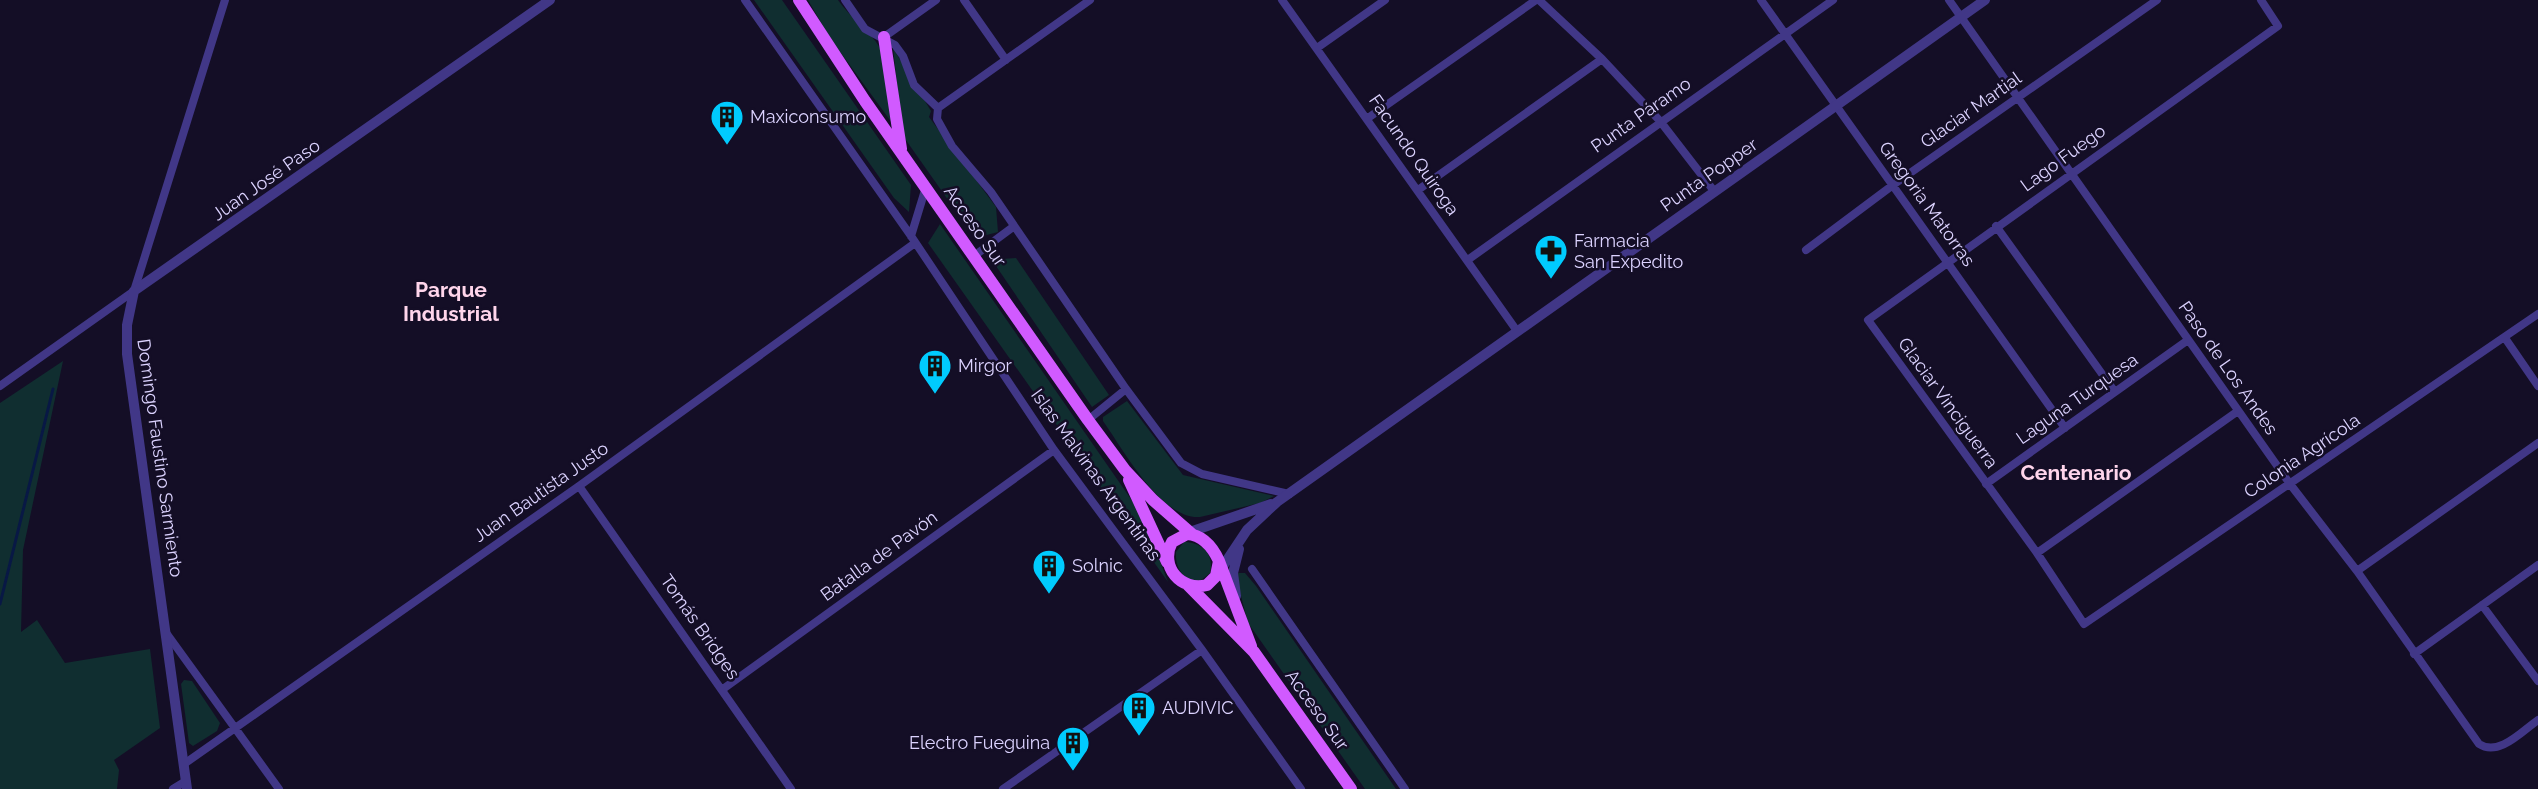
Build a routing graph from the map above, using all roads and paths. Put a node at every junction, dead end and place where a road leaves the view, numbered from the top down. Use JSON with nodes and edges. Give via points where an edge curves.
{"nodes":[{"id":1,"x":225,"y":0,"type":"edge"},
{"id":2,"x":550,"y":0,"type":"edge"},
{"id":3,"x":745,"y":0,"type":"edge"},
{"id":4,"x":799,"y":0,"type":"edge"},
{"id":5,"x":845,"y":0,"type":"edge"},
{"id":6,"x":936,"y":0,"type":"edge"},
{"id":7,"x":964,"y":0,"type":"edge"},
{"id":8,"x":1090,"y":0,"type":"edge"},
{"id":9,"x":1282,"y":0,"type":"edge"},
{"id":10,"x":1385,"y":0,"type":"edge"},
{"id":11,"x":1538,"y":0,"type":"edge"},
{"id":12,"x":1761,"y":0,"type":"edge"},
{"id":13,"x":1833,"y":0,"type":"edge"},
{"id":14,"x":1949,"y":0,"type":"edge"},
{"id":15,"x":1984,"y":0,"type":"edge"},
{"id":16,"x":2157,"y":0,"type":"edge"},
{"id":17,"x":2260,"y":0,"type":"edge"},
{"id":18,"x":1960,"y":17,"type":"junction"},
{"id":19,"x":1785,"y":34,"type":"junction"},
{"id":20,"x":884,"y":38,"type":"junction"},
{"id":21,"x":1317,"y":48,"type":"junction"},
{"id":22,"x":1602,"y":59,"type":"junction"},
{"id":23,"x":1006,"y":60,"type":"junction"},
{"id":24,"x":2017,"y":99,"type":"junction"},
{"id":25,"x":1836,"y":106,"type":"junction"},
{"id":26,"x":938,"y":108,"type":"junction"},
{"id":27,"x":1368,"y":118,"type":"junction"},
{"id":28,"x":1660,"y":121,"type":"junction"},
{"id":29,"x":901,"y":154,"type":"junction"},
{"id":30,"x":2071,"y":172,"type":"junction"},
{"id":31,"x":1893,"y":185,"type":"junction"},
{"id":32,"x":926,"y":187,"type":"junction"},
{"id":33,"x":1418,"y":190,"type":"junction"},
{"id":34,"x":1714,"y":191,"type":"junction"},
{"id":35,"x":1996,"y":226,"type":"junction"},
{"id":36,"x":1013,"y":227,"type":"junction"},
{"id":37,"x":913,"y":240,"type":"junction"},
{"id":38,"x":1806,"y":250,"type":"dead end"},
{"id":39,"x":974,"y":256,"type":"junction"},
{"id":40,"x":1469,"y":259,"type":"junction"},
{"id":41,"x":1948,"y":262,"type":"junction"},
{"id":42,"x":134,"y":291,"type":"junction"},
{"id":43,"x":2538,"y":314,"type":"edge"},
{"id":44,"x":1868,"y":320,"type":"joint"},
{"id":45,"x":1517,"y":331,"type":"junction"},
{"id":46,"x":2505,"y":338,"type":"junction"},
{"id":47,"x":2188,"y":340,"type":"junction"},
{"id":48,"x":0,"y":386,"type":"edge"},
{"id":49,"x":2538,"y":386,"type":"edge"},
{"id":50,"x":1126,"y":389,"type":"junction"},
{"id":51,"x":2115,"y":392,"type":"junction"},
{"id":52,"x":2238,"y":411,"type":"junction"},
{"id":53,"x":1088,"y":420,"type":"junction"},
{"id":54,"x":2065,"y":428,"type":"junction"},
{"id":55,"x":2538,"y":442,"type":"edge"},
{"id":56,"x":1054,"y":450,"type":"junction"},
{"id":57,"x":1125,"y":470,"type":"junction"},
{"id":58,"x":1986,"y":484,"type":"junction"},
{"id":59,"x":2290,"y":484,"type":"junction"},
{"id":60,"x":579,"y":486,"type":"junction"},
{"id":61,"x":1289,"y":494,"type":"junction"},
{"id":62,"x":1277,"y":502,"type":"junction"},
{"id":63,"x":1246,"y":530,"type":"junction"},
{"id":64,"x":1188,"y":534,"type":"junction"},
{"id":65,"x":2037,"y":553,"type":"junction"},
{"id":66,"x":2538,"y":565,"type":"edge"},
{"id":67,"x":1169,"y":566,"type":"junction"},
{"id":68,"x":1219,"y":568,"type":"junction"},
{"id":69,"x":1252,"y":568,"type":"dead end"},
{"id":70,"x":2357,"y":571,"type":"junction"},
{"id":71,"x":1188,"y":585,"type":"junction"},
{"id":72,"x":2482,"y":605,"type":"junction"},
{"id":73,"x":1240,"y":620,"type":"junction"},
{"id":74,"x":2084,"y":624,"type":"joint"},
{"id":75,"x":167,"y":634,"type":"junction"},
{"id":76,"x":1203,"y":650,"type":"junction"},
{"id":77,"x":1254,"y":652,"type":"junction"},
{"id":78,"x":2414,"y":654,"type":"junction"},
{"id":79,"x":2538,"y":681,"type":"edge"},
{"id":80,"x":723,"y":689,"type":"junction"},
{"id":81,"x":2538,"y":720,"type":"edge"},
{"id":82,"x":235,"y":727,"type":"junction"},
{"id":83,"x":184,"y":764,"type":"junction"},
{"id":84,"x":187,"y":785,"type":"edge"},
{"id":85,"x":174,"y":789,"type":"edge"},
{"id":86,"x":279,"y":789,"type":"edge"},
{"id":87,"x":791,"y":789,"type":"edge"},
{"id":88,"x":1003,"y":789,"type":"edge"},
{"id":89,"x":1301,"y":789,"type":"edge"},
{"id":90,"x":1351,"y":789,"type":"edge"},
{"id":91,"x":1405,"y":789,"type":"edge"}],
"edges":[{"from":1,"to":42,"type":"street","name":"Domingo Faustino Sarmiento"},
{"from":2,"to":42,"type":"street","name":"Juan José Paso"},
{"from":3,"to":37,"type":"street","name":"Islas Malvinas Argentinas"},
{"from":4,"to":29,"type":"main road","name":"Acceso Sur"},
{"from":5,"to":20,"type":"street","via":[[865,29]]},
{"from":6,"to":20,"type":"street"},
{"from":7,"to":23,"type":"street"},
{"from":8,"to":23,"type":"street"},
{"from":9,"to":21,"type":"street","name":"Facundo Quiroga"},
{"from":10,"to":21,"type":"street"},
{"from":11,"to":22,"type":"street"},
{"from":11,"to":27,"type":"street"},
{"from":12,"to":19,"type":"street","name":"Gregoria Matorras"},
{"from":13,"to":19,"type":"street","name":"Punta Páramo"},
{"from":14,"to":18,"type":"street","name":"Paso de Los Andes"},
{"from":15,"to":18,"type":"street","name":"Punta Popper"},
{"from":16,"to":24,"type":"street","name":"Glaciar Martial"},
{"from":17,"to":30,"type":"street","name":"Lago Fuego","via":[[2278,26]]},
{"from":18,"to":24,"type":"street","name":"Paso de Los Andes"},
{"from":18,"to":25,"type":"street","name":"Punta Popper"},
{"from":19,"to":25,"type":"street","name":"Gregoria Matorras"},
{"from":19,"to":28,"type":"street","name":"Punta Páramo"},
{"from":20,"to":26,"type":"street","via":[[903,56],[918,91]]},
{"from":20,"to":29,"type":"main road"},
{"from":21,"to":27,"type":"street","name":"Facundo Quiroga"},
{"from":22,"to":28,"type":"street"},
{"from":22,"to":33,"type":"street"},
{"from":23,"to":26,"type":"street"},
{"from":24,"to":30,"type":"street","name":"Paso de Los Andes"},
{"from":24,"to":31,"type":"street","name":"Glaciar Martial"},
{"from":25,"to":31,"type":"street","name":"Gregoria Matorras"},
{"from":25,"to":34,"type":"street","name":"Punta Popper"},
{"from":26,"to":36,"type":"street","via":[[940,129],[991,192]]},
{"from":27,"to":33,"type":"street","name":"Facundo Quiroga"},
{"from":28,"to":34,"type":"street"},
{"from":28,"to":40,"type":"street","name":"Punta Páramo"},
{"from":29,"to":32,"type":"main road","name":"Acceso Sur"},
{"from":30,"to":35,"type":"street","name":"Lago Fuego"},
{"from":30,"to":47,"type":"street","name":"Paso de Los Andes"},
{"from":31,"to":38,"type":"street","name":"Glaciar Martial"},
{"from":31,"to":41,"type":"street","name":"Gregoria Matorras"},
{"from":32,"to":37,"type":"street"},
{"from":32,"to":39,"type":"main road","name":"Acceso Sur"},
{"from":33,"to":40,"type":"street","name":"Facundo Quiroga"},
{"from":34,"to":45,"type":"street","name":"Punta Popper"},
{"from":35,"to":41,"type":"street","name":"Lago Fuego"},
{"from":35,"to":51,"type":"street"},
{"from":36,"to":39,"type":"street"},
{"from":36,"to":50,"type":"street"},
{"from":37,"to":56,"type":"street","name":"Islas Malvinas Argentinas"},
{"from":37,"to":60,"type":"street","name":"Juan Bautista Justo"},
{"from":39,"to":53,"type":"main road","name":"Acceso Sur"},
{"from":40,"to":45,"type":"street","name":"Facundo Quiroga"},
{"from":41,"to":44,"type":"street","name":"Lago Fuego"},
{"from":41,"to":54,"type":"street","name":"Gregoria Matorras"},
{"from":42,"to":48,"type":"street","name":"Juan José Paso"},
{"from":42,"to":75,"type":"street","name":"Domingo Faustino Sarmiento","via":[[127,325],[127,354]]},
{"from":43,"to":46,"type":"street","name":"Colonia Agrícola"},
{"from":44,"to":58,"type":"street","name":"Glaciar Vinciguerra"},
{"from":45,"to":61,"type":"street","name":"Punta Popper"},
{"from":46,"to":49,"type":"street"},
{"from":46,"to":59,"type":"street","name":"Colonia Agrícola"},
{"from":47,"to":51,"type":"street","name":"Laguna Turquesa"},
{"from":47,"to":52,"type":"street","name":"Paso de Los Andes"},
{"from":50,"to":53,"type":"street"},
{"from":50,"to":61,"type":"street","via":[[1190,469]]},
{"from":51,"to":54,"type":"street","name":"Laguna Turquesa"},
{"from":52,"to":59,"type":"street","name":"Paso de Los Andes"},
{"from":52,"to":65,"type":"street"},
{"from":53,"to":57,"type":"main road","name":"Acceso Sur"},
{"from":54,"to":58,"type":"street","name":"Laguna Turquesa"},
{"from":55,"to":70,"type":"street"},
{"from":56,"to":76,"type":"street","name":"Islas Malvinas Argentinas"},
{"from":56,"to":80,"type":"street","name":"Batalla de Pavón"},
{"from":57,"to":64,"type":"main road","name":"Acceso Sur"},
{"from":57,"to":67,"type":"main road","name":"Acceso Sur"},
{"from":58,"to":65,"type":"street","name":"Glaciar Vinciguerra"},
{"from":59,"to":70,"type":"street","name":"Paso de Los Andes"},
{"from":59,"to":74,"type":"street","name":"Colonia Agrícola"},
{"from":60,"to":80,"type":"street","name":"Tomás Bridges"},
{"from":60,"to":82,"type":"street","name":"Juan Bautista Justo"},
{"from":61,"to":62,"type":"street","name":"Punta Popper"},
{"from":62,"to":63,"type":"street","name":"Punta Popper"},
{"from":62,"to":64,"type":"street","name":"Punta Popper"},
{"from":63,"to":68,"type":"street","name":"Punta Popper"},
{"from":63,"to":73,"type":"street","via":[[1233,573]]},
{"from":64,"to":67,"type":"main road","via":[[1170,547]]},
{"from":64,"to":68,"type":"main road","via":[[1206,542]]},
{"from":65,"to":74,"type":"street","name":"Glaciar Vinciguerra"},
{"from":66,"to":72,"type":"street"},
{"from":67,"to":71,"type":"main road"},
{"from":68,"to":71,"type":"main road","via":[[1207,585]]},
{"from":68,"to":73,"type":"main road","name":"Acceso Sur"},
{"from":69,"to":91,"type":"street"},
{"from":70,"to":78,"type":"street","name":"Paso de Los Andes"},
{"from":71,"to":77,"type":"main road","name":"Acceso Sur"},
{"from":72,"to":78,"type":"street"},
{"from":72,"to":79,"type":"street"},
{"from":73,"to":77,"type":"main road","name":"Acceso Sur"},
{"from":75,"to":82,"type":"street"},
{"from":75,"to":83,"type":"street","name":"Domingo Faustino Sarmiento"},
{"from":76,"to":88,"type":"street"},
{"from":76,"to":89,"type":"street","name":"Islas Malvinas Argentinas"},
{"from":77,"to":90,"type":"main road","name":"Acceso Sur"},
{"from":78,"to":81,"type":"street","name":"Paso de Los Andes","via":[[2479,744],[2487,749],[2498,748]]},
{"from":80,"to":87,"type":"street","name":"Tomás Bridges"},
{"from":82,"to":83,"type":"street","name":"Juan Bautista Justo"},
{"from":82,"to":86,"type":"street"},
{"from":83,"to":84,"type":"street","name":"Domingo Faustino Sarmiento"},
{"from":84,"to":85,"type":"street"}]}
